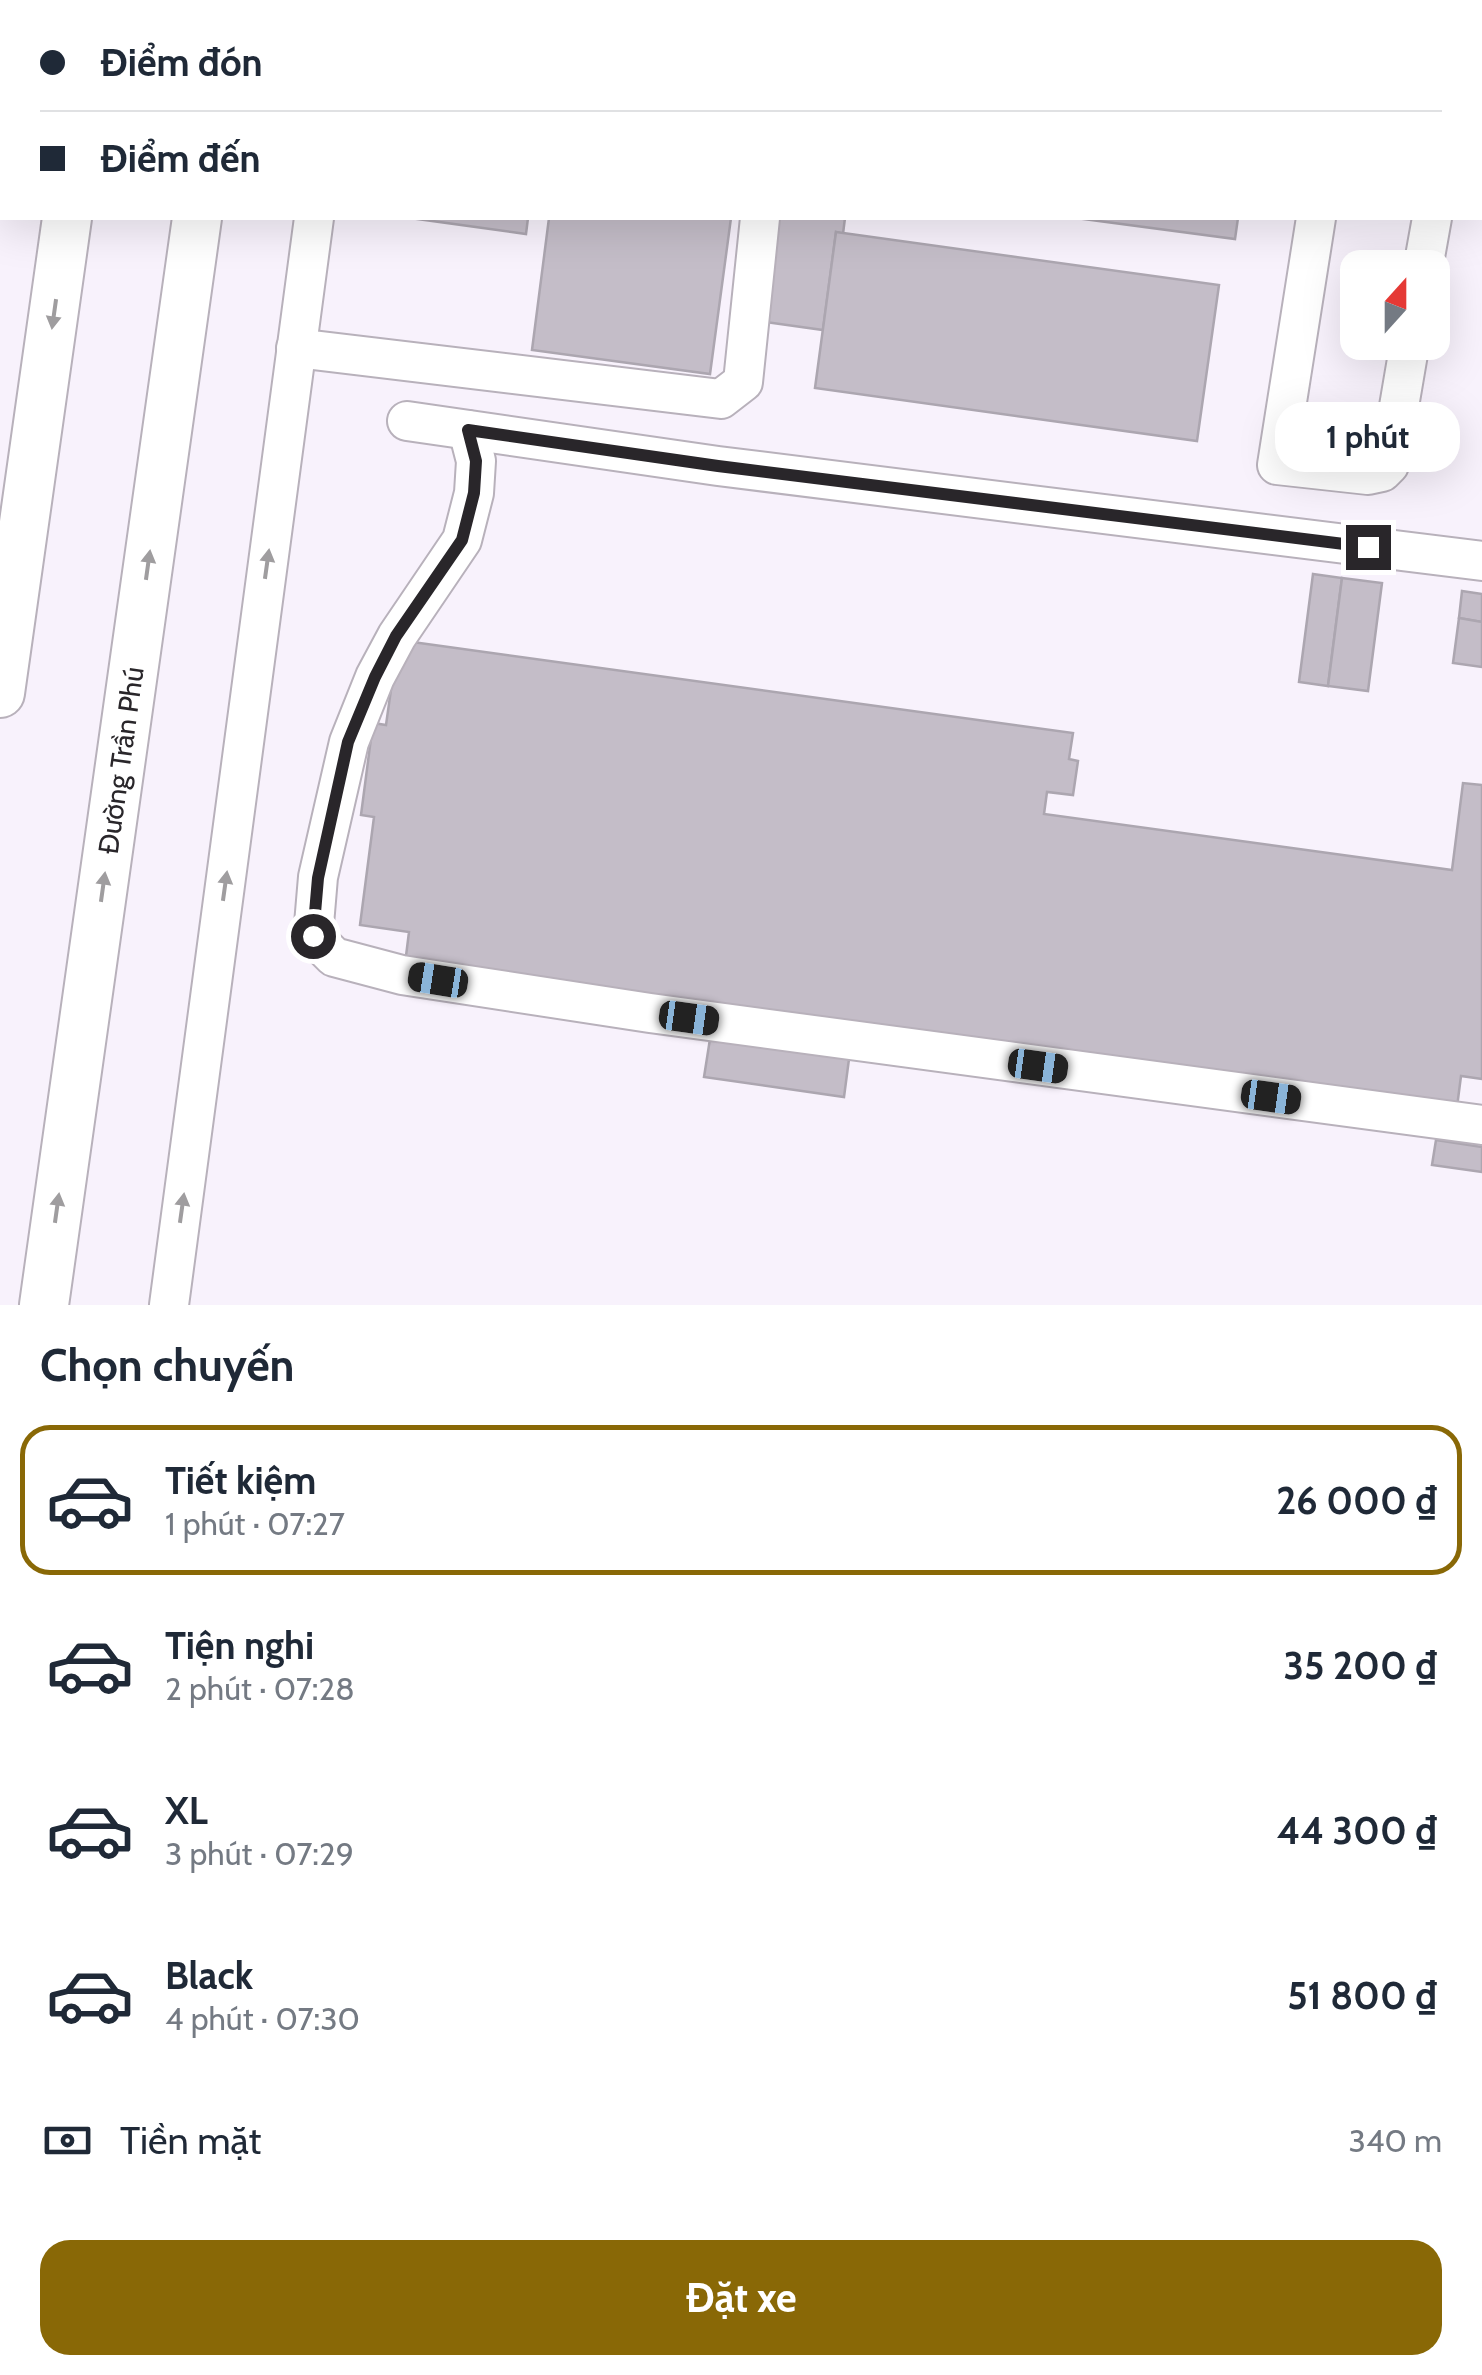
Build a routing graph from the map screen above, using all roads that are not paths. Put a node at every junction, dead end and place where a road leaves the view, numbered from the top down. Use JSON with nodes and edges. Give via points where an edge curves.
{"nodes":[{"id":1,"x":67,"y":220,"type":"edge"},
{"id":2,"x":198,"y":220,"type":"edge"},
{"id":3,"x":314,"y":220,"type":"edge"},
{"id":4,"x":760,"y":220,"type":"edge"},
{"id":5,"x":1316,"y":220,"type":"edge"},
{"id":6,"x":1432,"y":220,"type":"edge"},
{"id":7,"x":1426,"y":250,"type":"edge"},
{"id":8,"x":296,"y":348,"type":"junction"},
{"id":9,"x":1407,"y":360,"type":"edge"},
{"id":10,"x":407,"y":421,"type":"dead end"},
{"id":11,"x":468,"y":430,"type":"junction"},
{"id":12,"x":1482,"y":561,"type":"edge"},
{"id":13,"x":0,"y":693,"type":"edge"},
{"id":14,"x":1482,"y":1125,"type":"edge"},
{"id":15,"x":44,"y":1305,"type":"edge"},
{"id":16,"x":169,"y":1305,"type":"edge"}],
"edges":[{"from":1,"to":13,"type":"main road","one_way":true},
{"from":15,"to":2,"type":"main road","name":"Đường Trần Phú","one_way":true},
{"from":3,"to":8,"type":"street"},
{"from":4,"to":8,"type":"street","via":[[743,382],[721,399]]},
{"from":5,"to":9,"type":"street","via":[[1277,465],[1382,472],[1389,465]]},
{"from":6,"to":7,"type":"street"},
{"from":16,"to":8,"type":"street","one_way":true},
{"from":10,"to":11,"type":"street"},
{"from":11,"to":12,"type":"street"},
{"from":11,"to":14,"type":"street","via":[[476,461],[462,540],[396,636],[348,742],[318,878],[313,936],[334,957],[402,975],[631,1010]]}]}
